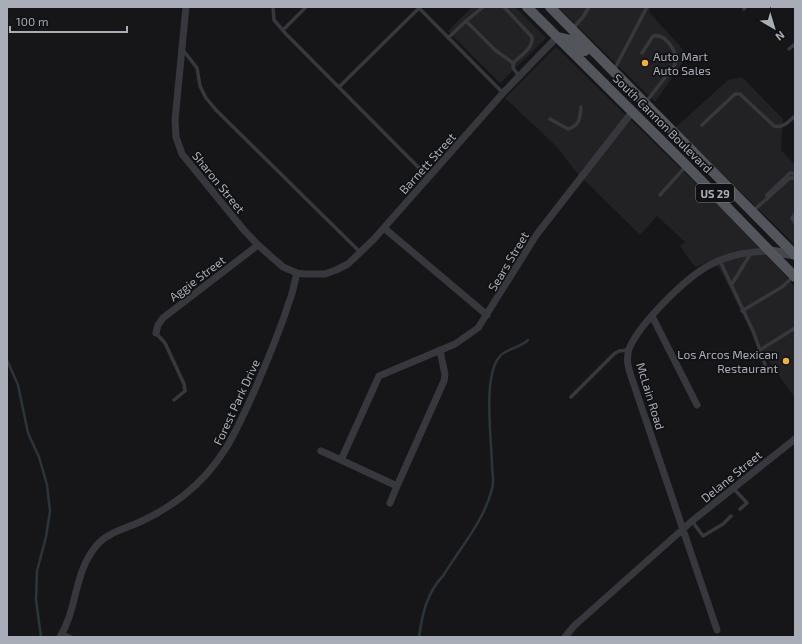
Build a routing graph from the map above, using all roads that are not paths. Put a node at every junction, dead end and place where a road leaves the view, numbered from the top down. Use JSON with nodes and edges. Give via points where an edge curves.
{"nodes":[{"id":1,"x":186,"y":7,"type":"edge"},
{"id":2,"x":273,"y":7,"type":"edge"},
{"id":3,"x":306,"y":7,"type":"edge"},
{"id":4,"x":419,"y":7,"type":"edge"},
{"id":5,"x":483,"y":7,"type":"edge"},
{"id":6,"x":504,"y":7,"type":"edge"},
{"id":7,"x":527,"y":7,"type":"edge"},
{"id":8,"x":589,"y":7,"type":"edge"},
{"id":9,"x":647,"y":7,"type":"edge"},
{"id":10,"x":551,"y":8,"type":"edge"},
{"id":11,"x":466,"y":21,"type":"junction"},
{"id":12,"x":572,"y":29,"type":"junction"},
{"id":13,"x":283,"y":30,"type":"junction"},
{"id":14,"x":557,"y":37,"type":"junction"},
{"id":15,"x":448,"y":38,"type":"junction"},
{"id":16,"x":795,"y":44,"type":"edge"},
{"id":17,"x":182,"y":49,"type":"junction"},
{"id":18,"x":789,"y":49,"type":"dead end"},
{"id":19,"x":642,"y":53,"type":"dead end"},
{"id":20,"x":513,"y":63,"type":"junction"},
{"id":21,"x":606,"y":63,"type":"junction"},
{"id":22,"x":613,"y":71,"type":"junction"},
{"id":23,"x":519,"y":76,"type":"junction"},
{"id":24,"x":339,"y":87,"type":"junction"},
{"id":25,"x":503,"y":93,"type":"junction"},
{"id":26,"x":646,"y":103,"type":"junction"},
{"id":27,"x":581,"y":107,"type":"dead end"},
{"id":28,"x":632,"y":112,"type":"junction"},
{"id":29,"x":795,"y":116,"type":"edge"},
{"id":30,"x":550,"y":120,"type":"dead end"},
{"id":31,"x":702,"y":125,"type":"dead end"},
{"id":32,"x":687,"y":165,"type":"junction"},
{"id":33,"x":795,"y":174,"type":"edge"},
{"id":34,"x":429,"y":177,"type":"junction"},
{"id":35,"x":795,"y":178,"type":"edge"},
{"id":36,"x":660,"y":195,"type":"dead end"},
{"id":37,"x":767,"y":199,"type":"junction"},
{"id":38,"x":753,"y":211,"type":"junction"},
{"id":39,"x":795,"y":214,"type":"edge"},
{"id":40,"x":795,"y":222,"type":"edge"},
{"id":41,"x":384,"y":228,"type":"junction"},
{"id":42,"x":258,"y":245,"type":"junction"},
{"id":43,"x":752,"y":251,"type":"junction"},
{"id":44,"x":771,"y":251,"type":"junction"},
{"id":45,"x":360,"y":252,"type":"junction"},
{"id":46,"x":794,"y":252,"type":"edge"},
{"id":47,"x":720,"y":261,"type":"junction"},
{"id":48,"x":297,"y":273,"type":"junction"},
{"id":49,"x":794,"y":276,"type":"edge"},
{"id":50,"x":732,"y":284,"type":"junction"},
{"id":51,"x":742,"y":311,"type":"junction"},
{"id":52,"x":487,"y":315,"type":"junction"},
{"id":53,"x":652,"y":316,"type":"junction"},
{"id":54,"x":795,"y":328,"type":"edge"},
{"id":55,"x":156,"y":333,"type":"joint"},
{"id":56,"x":440,"y":350,"type":"junction"},
{"id":57,"x":629,"y":350,"type":"junction"},
{"id":58,"x":760,"y":350,"type":"junction"},
{"id":59,"x":767,"y":370,"type":"dead end"},
{"id":60,"x":571,"y":397,"type":"dead end"},
{"id":61,"x":174,"y":400,"type":"dead end"},
{"id":62,"x":697,"y":405,"type":"dead end"},
{"id":63,"x":795,"y":439,"type":"edge"},
{"id":64,"x":321,"y":451,"type":"dead end"},
{"id":65,"x":341,"y":460,"type":"junction"},
{"id":66,"x":397,"y":486,"type":"junction"},
{"id":67,"x":733,"y":488,"type":"junction"},
{"id":68,"x":390,"y":503,"type":"dead end"},
{"id":69,"x":740,"y":509,"type":"dead end"},
{"id":70,"x":731,"y":516,"type":"dead end"},
{"id":71,"x":692,"y":522,"type":"junction"},
{"id":72,"x":682,"y":531,"type":"junction"},
{"id":73,"x":717,"y":630,"type":"dead end"},
{"id":74,"x":62,"y":635,"type":"edge"},
{"id":75,"x":71,"y":637,"type":"edge"},
{"id":76,"x":565,"y":637,"type":"edge"}],
"edges":[{"from":1,"to":17,"type":"street","name":"Sharon Street"},
{"from":2,"to":13,"type":"lane","via":[[274,20]]},
{"from":3,"to":13,"type":"lane"},
{"from":4,"to":15,"type":"lane"},
{"from":4,"to":24,"type":"lane"},
{"from":5,"to":11,"type":"lane"},
{"from":6,"to":20,"type":"lane","via":[[525,28],[533,42]]},
{"from":7,"to":14,"type":"main road","name":"South Cannon Boulevard","number":"US 29"},
{"from":8,"to":12,"type":"lane"},
{"from":9,"to":22,"type":"lane"},
{"from":10,"to":12,"type":"main road","name":"South Cannon Boulevard","number":"US 29"},
{"from":11,"to":15,"type":"lane"},
{"from":11,"to":20,"type":"lane","via":[[495,50]]},
{"from":12,"to":21,"type":"main road","name":"South Cannon Boulevard","number":"US 29"},
{"from":13,"to":24,"type":"lane"},
{"from":14,"to":21,"type":"main road","number":"US 29","via":[[571,40],[594,58]]},
{"from":14,"to":23,"type":"street","name":"Barnett Street"},
{"from":14,"to":28,"type":"main road","name":"South Cannon Boulevard","number":"US 29"},
{"from":15,"to":25,"type":"lane"},
{"from":16,"to":18,"type":"lane"},
{"from":17,"to":42,"type":"street","name":"Sharon Street","via":[[175,120],[178,144],[186,160]]},
{"from":17,"to":45,"type":"lane","via":[[197,68],[200,86],[216,110]]},
{"from":19,"to":26,"type":"lane","via":[[653,36],[657,35],[662,36],[674,50],[677,59]]},
{"from":20,"to":23,"type":"lane","via":[[513,68]]},
{"from":21,"to":22,"type":"main road","name":"South Cannon Boulevard","number":"US 29"},
{"from":22,"to":26,"type":"main road","name":"South Cannon Boulevard","number":"US 29"},
{"from":23,"to":25,"type":"street","name":"Barnett Street"},
{"from":24,"to":34,"type":"lane"},
{"from":25,"to":34,"type":"street","name":"Barnett Street"},
{"from":26,"to":38,"type":"main road","name":"South Cannon Boulevard","number":"US 29"},
{"from":27,"to":30,"type":"lane","via":[[580,121],[575,127],[568,129]]},
{"from":28,"to":32,"type":"main road","name":"South Cannon Boulevard","number":"US 29"},
{"from":28,"to":52,"type":"street","name":"Sears Street","via":[[537,234]]},
{"from":29,"to":31,"type":"lane","via":[[780,127],[774,126],[740,94],[735,94]]},
{"from":32,"to":36,"type":"lane"},
{"from":32,"to":44,"type":"main road","name":"South Cannon Boulevard","number":"US 29"},
{"from":33,"to":37,"type":"lane","via":[[790,173],[767,195]]},
{"from":34,"to":41,"type":"street","name":"Barnett Street"},
{"from":35,"to":37,"type":"lane","via":[[790,178]]},
{"from":37,"to":38,"type":"lane"},
{"from":38,"to":46,"type":"main road","name":"South Cannon Boulevard","number":"US 29"},
{"from":39,"to":40,"type":"lane","via":[[792,218]]},
{"from":41,"to":45,"type":"street","name":"Barnett Street"},
{"from":41,"to":52,"type":"street"},
{"from":42,"to":48,"type":"street","name":"Sharon Street","via":[[283,266]]},
{"from":42,"to":55,"type":"street","name":"Aggie Street","via":[[163,318]]},
{"from":43,"to":44,"type":"street","name":"McLain Road"},
{"from":43,"to":47,"type":"street","name":"McLain Road"},
{"from":43,"to":50,"type":"lane"},
{"from":44,"to":46,"type":"street","name":"McLain Road"},
{"from":44,"to":49,"type":"main road","name":"South Cannon Boulevard","number":"US 29"},
{"from":45,"to":48,"type":"street","name":"Barnett Street","via":[[348,264],[336,270],[319,274]]},
{"from":47,"to":50,"type":"lane"},
{"from":47,"to":53,"type":"street","name":"McLain Road","via":[[681,286]]},
{"from":48,"to":74,"type":"street","name":"Forest Park Drive","via":[[290,301],[274,343],[228,446],[208,474],[170,507],[108,536],[97,544],[85,562],[77,582],[67,626]]},
{"from":49,"to":51,"type":"lane","via":[[782,287]]},
{"from":50,"to":51,"type":"lane"},
{"from":51,"to":58,"type":"lane"},
{"from":52,"to":56,"type":"street","name":"Sears Street","via":[[473,333]]},
{"from":53,"to":57,"type":"street","name":"McLain Road"},
{"from":53,"to":62,"type":"street"},
{"from":54,"to":58,"type":"lane"},
{"from":55,"to":61,"type":"lane","via":[[165,343],[184,384],[185,391]]},
{"from":56,"to":65,"type":"street","name":"Sears Street","via":[[379,376]]},
{"from":56,"to":66,"type":"street","via":[[444,381]]},
{"from":57,"to":60,"type":"lane","via":[[614,354]]},
{"from":57,"to":72,"type":"street","name":"McLain Road","via":[[627,358],[631,376]]},
{"from":58,"to":59,"type":"lane"},
{"from":63,"to":67,"type":"street","name":"Delane Street"},
{"from":64,"to":65,"type":"street"},
{"from":65,"to":66,"type":"street"},
{"from":66,"to":68,"type":"street"},
{"from":67,"to":69,"type":"lane","via":[[747,503]]},
{"from":67,"to":71,"type":"street","name":"Delane Street"},
{"from":70,"to":71,"type":"lane","via":[[703,536]]},
{"from":71,"to":72,"type":"street","name":"Delane Street"},
{"from":72,"to":73,"type":"street","name":"McLain Road"},
{"from":72,"to":76,"type":"street","via":[[574,626]]},
{"from":74,"to":75,"type":"lane"}]}
